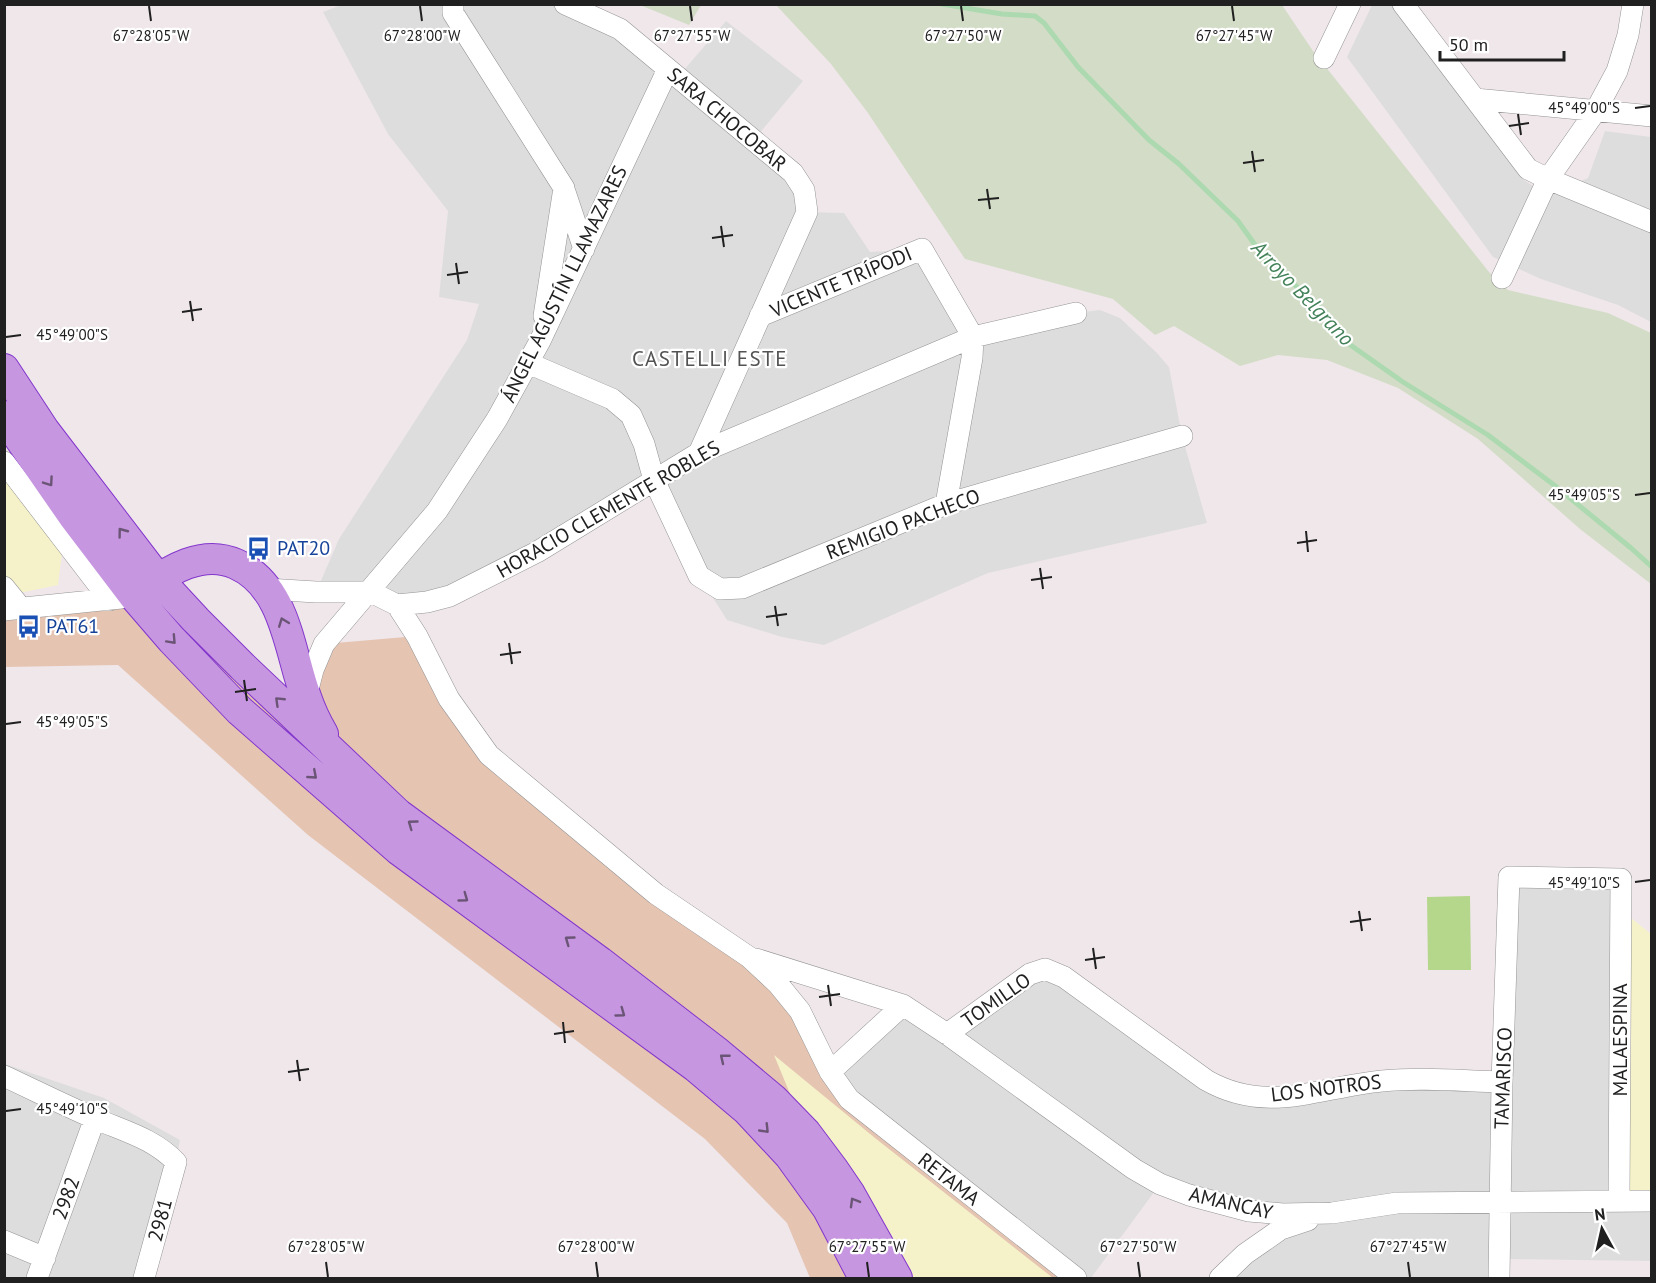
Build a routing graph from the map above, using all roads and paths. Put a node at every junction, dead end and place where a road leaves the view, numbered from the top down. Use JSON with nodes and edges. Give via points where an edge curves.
{"nodes":[{"id":1,"x":565,"y":4,"type":"edge"},
{"id":2,"x":1350,"y":4,"type":"edge"},
{"id":3,"x":1403,"y":4,"type":"edge"},
{"id":4,"x":1633,"y":4,"type":"edge"},
{"id":5,"x":453,"y":9,"type":"edge"},
{"id":6,"x":1324,"y":58,"type":"dead end"},
{"id":7,"x":668,"y":69,"type":"junction"},
{"id":8,"x":1475,"y":99,"type":"junction"},
{"id":9,"x":1595,"y":111,"type":"junction"},
{"id":10,"x":1652,"y":116,"type":"edge"},
{"id":11,"x":1548,"y":179,"type":"junction"},
{"id":12,"x":564,"y":188,"type":"junction"},
{"id":13,"x":807,"y":212,"type":"joint"},
{"id":14,"x":1652,"y":222,"type":"edge"},
{"id":15,"x":584,"y":249,"type":"junction"},
{"id":16,"x":1502,"y":278,"type":"dead end"},
{"id":17,"x":1076,"y":313,"type":"dead end"},
{"id":18,"x":760,"y":316,"type":"junction"},
{"id":19,"x":973,"y":337,"type":"junction"},
{"id":20,"x":540,"y":341,"type":"junction"},
{"id":21,"x":528,"y":363,"type":"junction"},
{"id":22,"x":4,"y":369,"type":"edge"},
{"id":23,"x":4,"y":416,"type":"edge"},
{"id":24,"x":1182,"y":436,"type":"dead end"},
{"id":25,"x":699,"y":453,"type":"junction"},
{"id":26,"x":11,"y":456,"type":"edge"},
{"id":27,"x":654,"y":480,"type":"junction"},
{"id":28,"x":946,"y":504,"type":"junction"},
{"id":29,"x":158,"y":579,"type":"junction"},
{"id":30,"x":4,"y":587,"type":"edge"},
{"id":31,"x":267,"y":589,"type":"junction"},
{"id":32,"x":371,"y":592,"type":"junction"},
{"id":33,"x":122,"y":598,"type":"junction"},
{"id":34,"x":398,"y":605,"type":"junction"},
{"id":35,"x":13,"y":609,"type":"edge"},
{"id":36,"x":306,"y":698,"type":"junction"},
{"id":37,"x":337,"y":756,"type":"junction"},
{"id":38,"x":1621,"y":879,"type":"joint"},
{"id":39,"x":749,"y":957,"type":"junction"},
{"id":40,"x":1045,"y":969,"type":"joint"},
{"id":41,"x":903,"y":1005,"type":"junction"},
{"id":42,"x":947,"y":1034,"type":"junction"},
{"id":43,"x":830,"y":1072,"type":"junction"},
{"id":44,"x":4,"y":1076,"type":"edge"},
{"id":45,"x":1502,"y":1082,"type":"junction"},
{"id":46,"x":95,"y":1118,"type":"junction"},
{"id":47,"x":1619,"y":1200,"type":"junction"},
{"id":48,"x":1500,"y":1202,"type":"junction"},
{"id":49,"x":1652,"y":1202,"type":"edge"},
{"id":50,"x":1332,"y":1213,"type":"junction"},
{"id":51,"x":4,"y":1241,"type":"edge"},
{"id":52,"x":45,"y":1258,"type":"junction"},
{"id":53,"x":891,"y":1270,"type":"edge"},
{"id":54,"x":37,"y":1278,"type":"edge"},
{"id":55,"x":144,"y":1278,"type":"edge"},
{"id":56,"x":864,"y":1278,"type":"edge"},
{"id":57,"x":1076,"y":1278,"type":"edge"},
{"id":58,"x":1220,"y":1278,"type":"edge"},
{"id":59,"x":1498,"y":1278,"type":"edge"}],
"edges":[{"from":1,"to":7,"type":"street","name":"SARA CHOCOBAR","via":[[620,29]]},
{"from":2,"to":6,"type":"street"},
{"from":3,"to":8,"type":"street"},
{"from":4,"to":9,"type":"street","via":[[1617,71]]},
{"from":5,"to":12,"type":"street"},
{"from":7,"to":13,"type":"street","name":"SARA CHOCOBAR","via":[[793,173],[804,190]]},
{"from":7,"to":15,"type":"street","name":"ÁNGEL AGUSTÍN LLAMAZARES"},
{"from":8,"to":9,"type":"street"},
{"from":8,"to":11,"type":"street","via":[[1528,169]]},
{"from":9,"to":10,"type":"street"},
{"from":9,"to":11,"type":"street"},
{"from":11,"to":14,"type":"street"},
{"from":11,"to":16,"type":"street"},
{"from":12,"to":15,"type":"street"},
{"from":12,"to":20,"type":"street"},
{"from":13,"to":18,"type":"street","name":"VICENTE TRÍPODI"},
{"from":15,"to":20,"type":"street","name":"ÁNGEL AGUSTÍN LLAMAZARES"},
{"from":17,"to":19,"type":"street","name":"HORACIO CLEMENTE ROBLES"},
{"from":18,"to":19,"type":"street","name":"VICENTE TRÍPODI","via":[[922,249]]},
{"from":18,"to":25,"type":"street","name":"VICENTE TRÍPODI"},
{"from":19,"to":25,"type":"street","name":"HORACIO CLEMENTE ROBLES"},
{"from":19,"to":28,"type":"street"},
{"from":20,"to":21,"type":"street","name":"ÁNGEL AGUSTÍN LLAMAZARES"},
{"from":21,"to":27,"type":"street","via":[[612,399],[631,415]]},
{"from":21,"to":32,"type":"street","name":"ÁNGEL AGUSTÍN LLAMAZARES","via":[[437,511]]},
{"from":29,"to":22,"type":"highway","one_way":true,"via":[[44,430]]},
{"from":23,"to":26,"type":"highway"},
{"from":24,"to":28,"type":"street","name":"REMIGIO PACHECO"},
{"from":25,"to":27,"type":"street","name":"HORACIO CLEMENTE ROBLES"},
{"from":26,"to":33,"type":"highway"},
{"from":27,"to":28,"type":"street","name":"REMIGIO PACHECO","via":[[699,576],[720,589],[742,588]]},
{"from":27,"to":34,"type":"street","name":"HORACIO CLEMENTE ROBLES","via":[[537,552],[465,590],[427,602]]},
{"from":29,"to":31,"type":"highway","via":[[194,561],[228,561],[244,568]]},
{"from":29,"to":33,"type":"highway"},
{"from":37,"to":29,"type":"highway","one_way":true},
{"from":30,"to":35,"type":"street"},
{"from":31,"to":32,"type":"street"},
{"from":36,"to":31,"type":"highway","one_way":true,"via":[[291,643]]},
{"from":32,"to":34,"type":"street"},
{"from":32,"to":36,"type":"street","name":"ÁNGEL AGUSTÍN LLAMAZARES","via":[[324,644]]},
{"from":33,"to":35,"type":"street"},
{"from":33,"to":56,"type":"highway","one_way":true,"via":[[172,640],[240,711],[399,850],[696,1067],[747,1110],[789,1155],[828,1209]]},
{"from":34,"to":39,"type":"street","via":[[449,699],[489,754],[656,894]]},
{"from":36,"to":37,"type":"highway"},
{"from":53,"to":37,"type":"highway","one_way":true,"via":[[833,1169],[806,1132],[773,1099],[600,962],[398,814]]},
{"from":38,"to":45,"type":"street","name":"TAMARISCO","via":[[1509,877]]},
{"from":38,"to":47,"type":"street","name":"MALAESPINA"},
{"from":39,"to":41,"type":"street","name":"AMANCAY"},
{"from":39,"to":43,"type":"street","name":"RETAMA","via":[[800,1011]]},
{"from":40,"to":42,"type":"street","name":"TOMILLO","via":[[1030,974]]},
{"from":40,"to":45,"type":"street","name":"LOS NOTROS","via":[[1064,977],[1225,1090],[1280,1098],[1416,1078]]},
{"from":41,"to":42,"type":"street","name":"AMANCAY"},
{"from":41,"to":43,"type":"street"},
{"from":42,"to":50,"type":"street","name":"AMANCAY","via":[[1160,1184],[1249,1211],[1284,1215]]},
{"from":43,"to":57,"type":"street","name":"RETAMA","via":[[849,1099]]},
{"from":44,"to":46,"type":"street"},
{"from":45,"to":48,"type":"street","name":"TAMARISCO"},
{"from":46,"to":52,"type":"street","name":"2982"},
{"from":46,"to":55,"type":"street","name":"2981","via":[[142,1137],[164,1149],[176,1162]]},
{"from":47,"to":48,"type":"street","name":"AMANCAY"},
{"from":47,"to":49,"type":"street","name":"AMANCAY"},
{"from":48,"to":50,"type":"street","name":"AMANCAY","via":[[1397,1203]]},
{"from":48,"to":59,"type":"street","name":"TAMARISCO"},
{"from":50,"to":58,"type":"street","via":[[1281,1229],[1245,1254]]},
{"from":51,"to":52,"type":"street"},
{"from":52,"to":54,"type":"street","name":"2982"}]}
